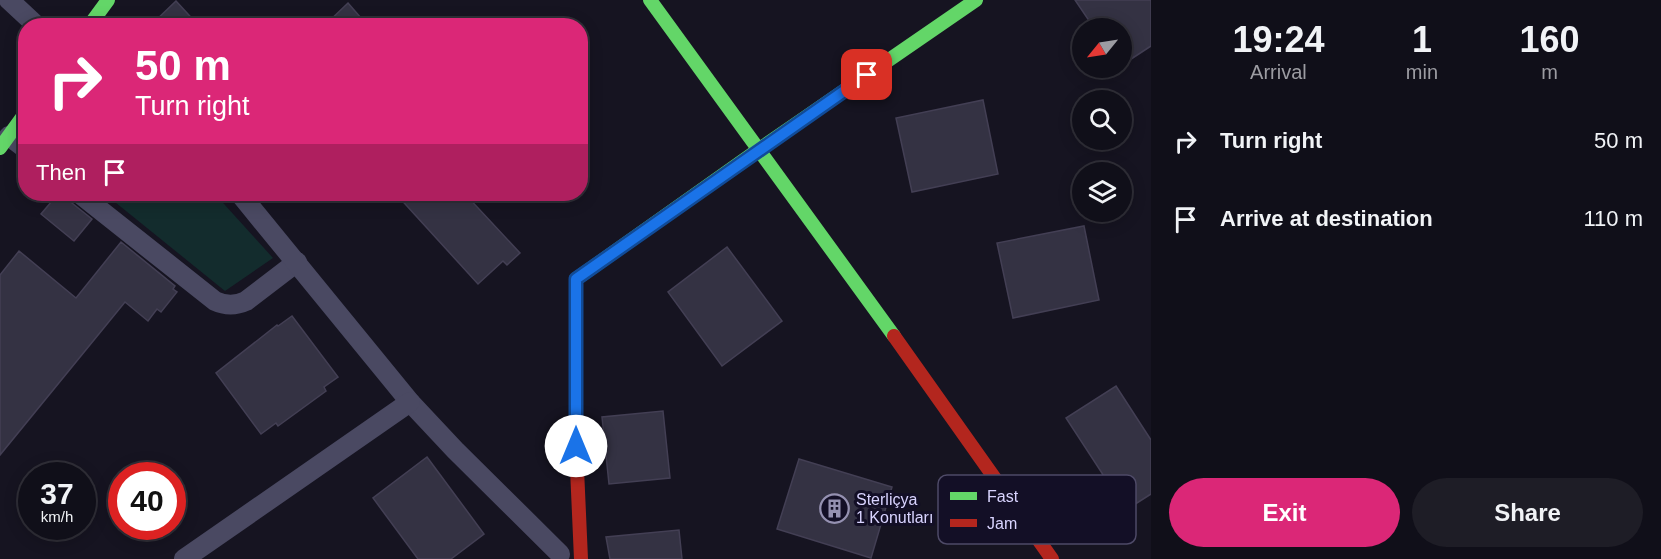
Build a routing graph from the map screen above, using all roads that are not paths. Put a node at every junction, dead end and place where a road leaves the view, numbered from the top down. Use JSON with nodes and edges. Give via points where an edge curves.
{"nodes":[{"id":1,"x":9,"y":0,"type":"edge"},
{"id":2,"x":108,"y":0,"type":"edge"},
{"id":3,"x":650,"y":0,"type":"edge"},
{"id":4,"x":976,"y":0,"type":"edge"},
{"id":5,"x":28,"y":18,"type":"edge"},
{"id":6,"x":97,"y":18,"type":"edge"},
{"id":7,"x":18,"y":123,"type":"edge"},
{"id":8,"x":4,"y":142,"type":"edge"},
{"id":9,"x":758,"y":150,"type":"junction"},
{"id":10,"x":90,"y":201,"type":"edge"},
{"id":11,"x":246,"y":201,"type":"edge"},
{"id":12,"x":297,"y":262,"type":"junction"},
{"id":13,"x":410,"y":402,"type":"junction"},
{"id":14,"x":992,"y":475,"type":"edge"},
{"id":15,"x":1041,"y":544,"type":"edge"},
{"id":16,"x":581,"y":552,"type":"edge"},
{"id":17,"x":554,"y":556,"type":"edge"},
{"id":18,"x":184,"y":559,"type":"edge"},
{"id":19,"x":1052,"y":559,"type":"edge"}],
"edges":[{"from":1,"to":5,"type":"street"},
{"from":2,"to":6,"type":"street"},
{"from":3,"to":9,"type":"street"},
{"from":4,"to":9,"type":"street"},
{"from":7,"to":8,"type":"street"},
{"from":9,"to":14,"type":"street"},
{"from":9,"to":16,"type":"street","via":[[576,279],[576,446]]},
{"from":10,"to":12,"type":"street","via":[[222,305],[246,301]]},
{"from":11,"to":12,"type":"street"},
{"from":12,"to":13,"type":"street"},
{"from":13,"to":17,"type":"street"},
{"from":13,"to":18,"type":"street"},
{"from":15,"to":19,"type":"street"},
{"from":16,"to":17,"type":"street"}]}
